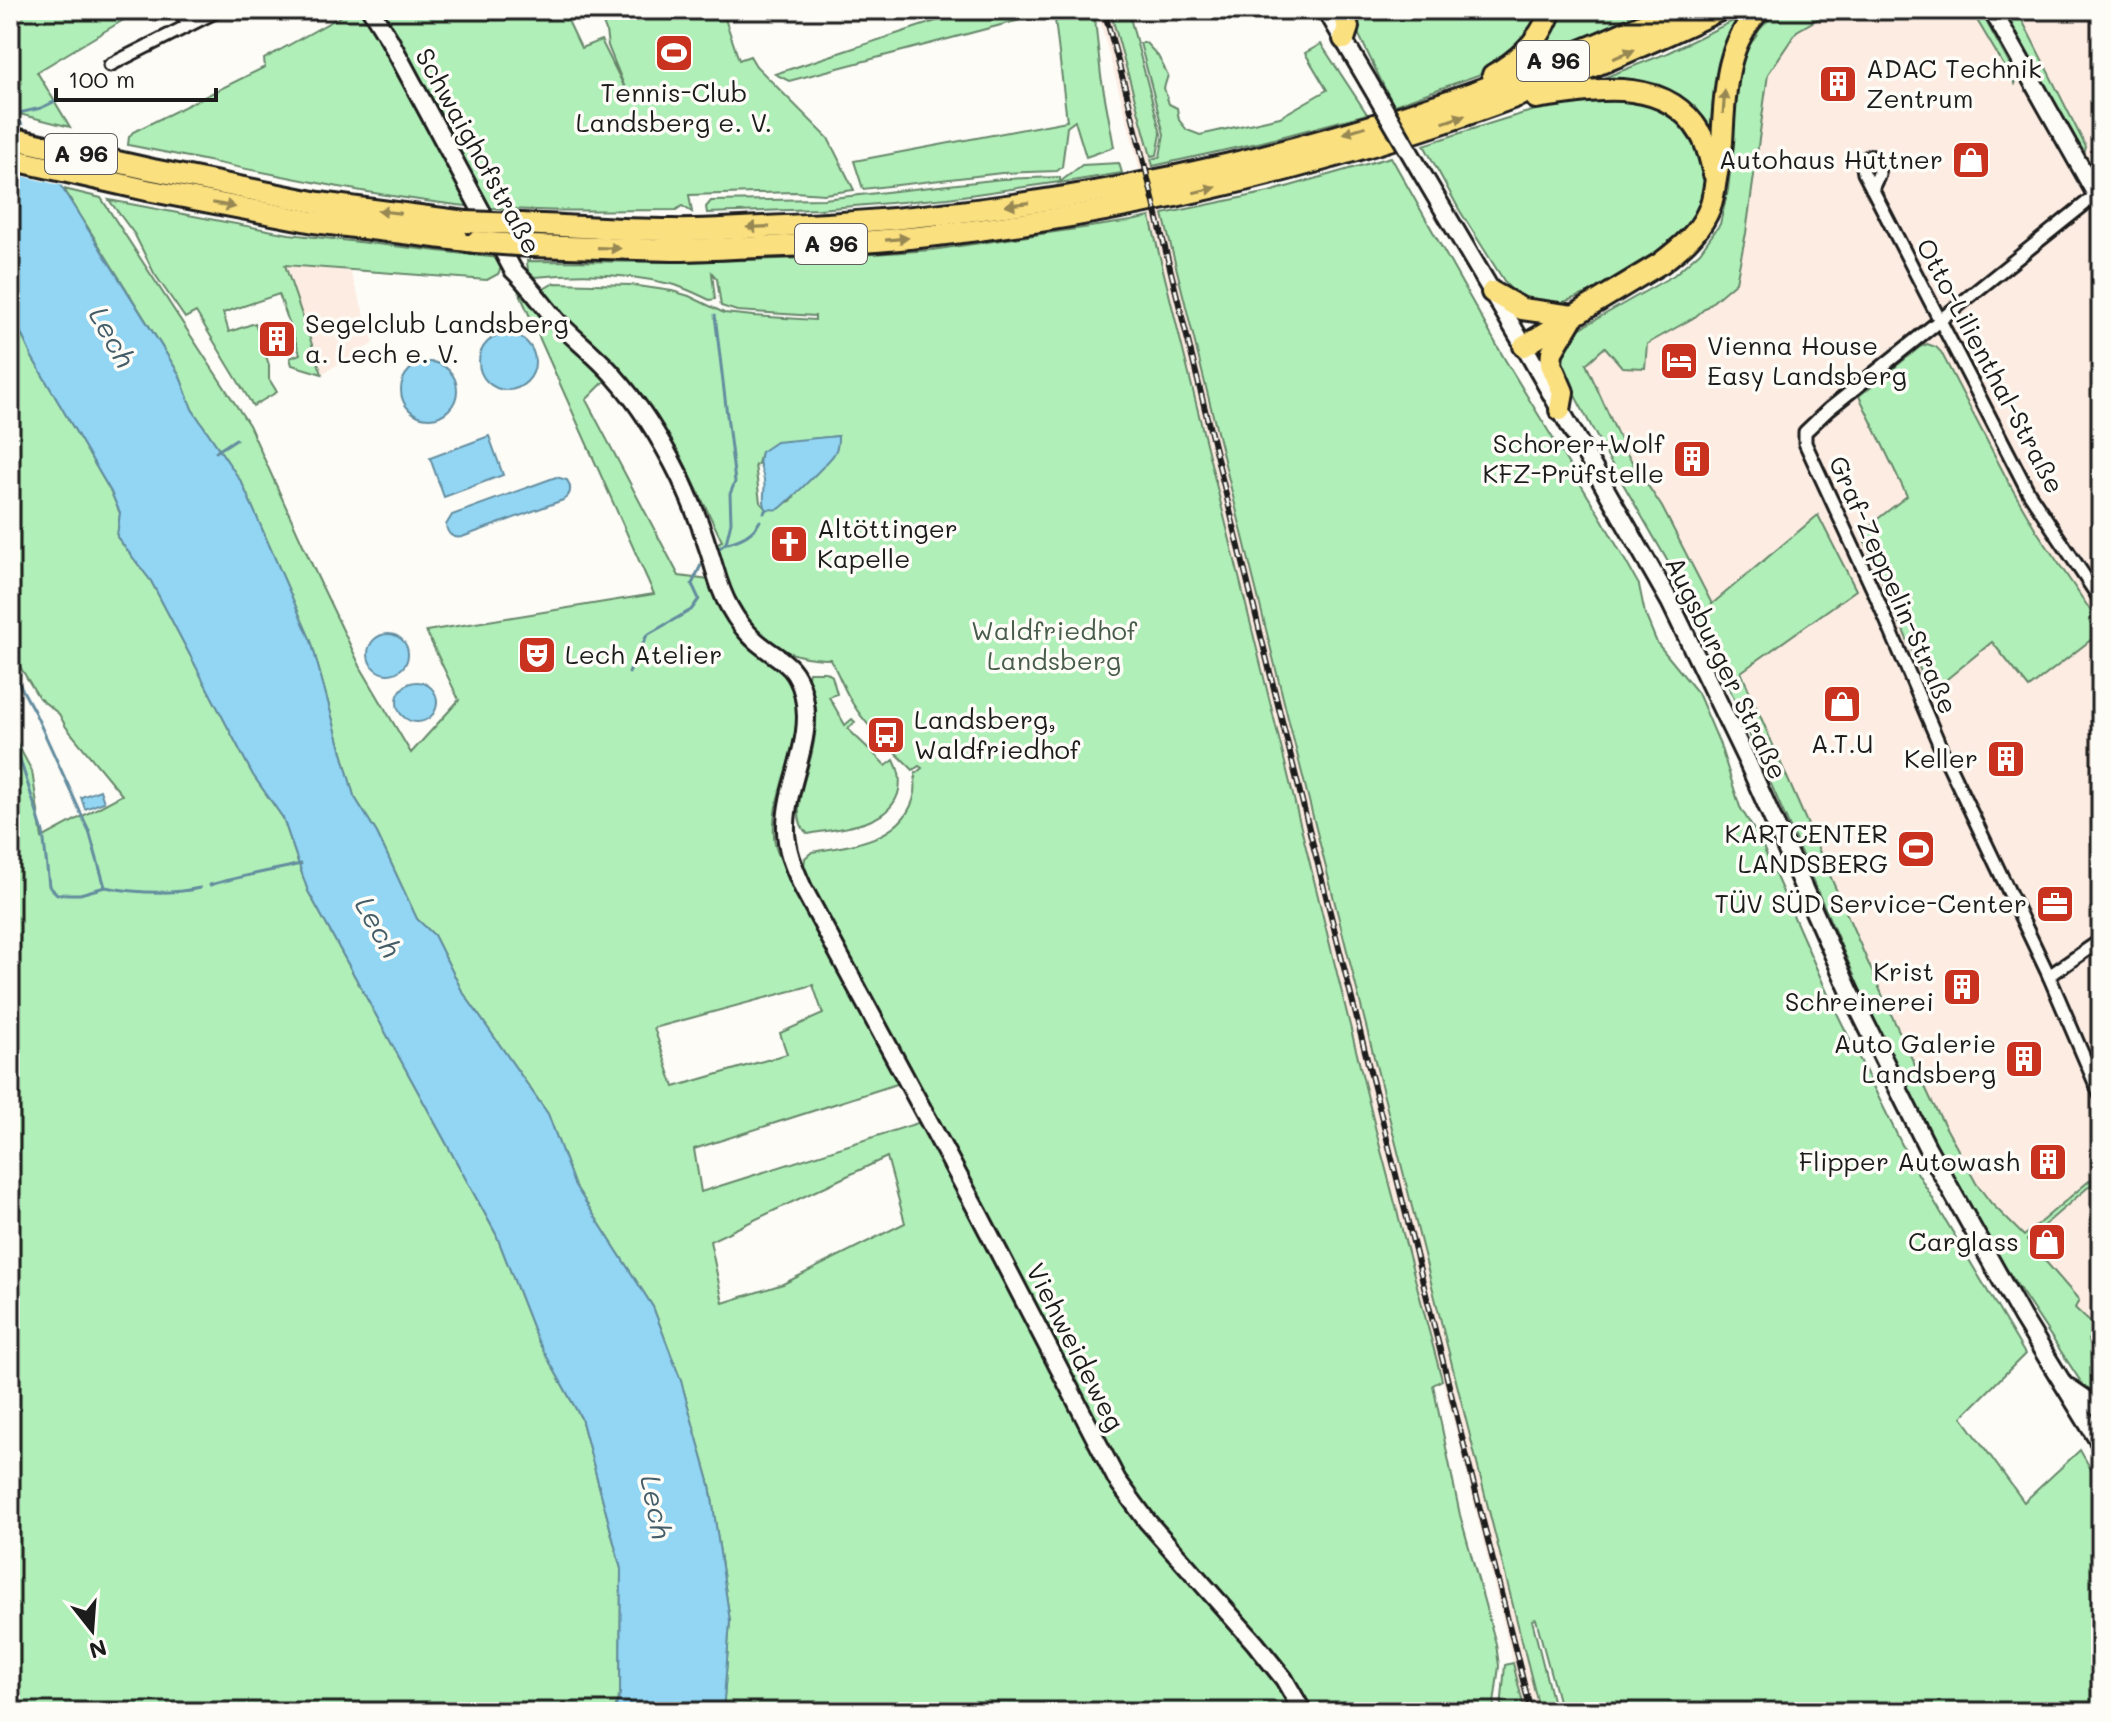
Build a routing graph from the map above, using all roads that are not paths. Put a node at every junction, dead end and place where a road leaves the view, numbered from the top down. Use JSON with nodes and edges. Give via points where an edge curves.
{"nodes":[{"id":1,"x":180,"y":10,"type":"edge"},
{"id":2,"x":219,"y":10,"type":"edge"},
{"id":3,"x":371,"y":10,"type":"edge"},
{"id":4,"x":1326,"y":10,"type":"edge"},
{"id":5,"x":1342,"y":10,"type":"edge"},
{"id":6,"x":1551,"y":10,"type":"edge"},
{"id":7,"x":1674,"y":10,"type":"edge"},
{"id":8,"x":1720,"y":10,"type":"edge"},
{"id":9,"x":1760,"y":10,"type":"edge"},
{"id":10,"x":1992,"y":10,"type":"edge"},
{"id":11,"x":188,"y":24,"type":"junction"},
{"id":12,"x":1344,"y":39,"type":"junction"},
{"id":13,"x":110,"y":65,"type":"dead end"},
{"id":14,"x":1500,"y":104,"type":"junction"},
{"id":15,"x":1428,"y":106,"type":"junction"},
{"id":16,"x":10,"y":138,"type":"edge"},
{"id":17,"x":10,"y":159,"type":"edge"},
{"id":18,"x":150,"y":180,"type":"junction"},
{"id":19,"x":1716,"y":180,"type":"junction"},
{"id":20,"x":1872,"y":189,"type":"dead end"},
{"id":21,"x":2099,"y":196,"type":"edge"},
{"id":22,"x":1492,"y":292,"type":"junction"},
{"id":23,"x":1573,"y":316,"type":"junction"},
{"id":24,"x":1940,"y":322,"type":"junction"},
{"id":25,"x":1524,"y":346,"type":"junction"},
{"id":26,"x":1560,"y":410,"type":"junction"},
{"id":27,"x":2101,"y":601,"type":"edge"},
{"id":28,"x":2101,"y":940,"type":"edge"},
{"id":29,"x":850,"y":974,"type":"joint"},
{"id":30,"x":2049,"y":976,"type":"junction"},
{"id":31,"x":2101,"y":1097,"type":"edge"},
{"id":32,"x":2063,"y":1382,"type":"junction"},
{"id":33,"x":2101,"y":1409,"type":"edge"},
{"id":34,"x":2101,"y":1445,"type":"edge"},
{"id":35,"x":1303,"y":1712,"type":"edge"}],
"edges":[{"from":1,"to":11,"type":"street"},
{"from":2,"to":11,"type":"street"},
{"from":3,"to":29,"type":"street","name":"Schwaighofstraße","via":[[513,270],[639,406],[685,490],[731,610],[799,680],[807,715],[788,806],[787,846],[803,888]]},
{"from":4,"to":12,"type":"street","name":"Augsburger Straße"},
{"from":5,"to":12,"type":"highway","via":[[1348,27]]},
{"from":6,"to":15,"type":"highway","via":[[1537,39],[1521,56]]},
{"from":7,"to":15,"type":"highway","number":"A 96"},
{"from":14,"to":8,"type":"highway","number":"A 96","one_way":true},
{"from":19,"to":9,"type":"highway","one_way":true,"via":[[1730,62],[1739,37]]},
{"from":10,"to":21,"type":"street"},
{"from":11,"to":13,"type":"street"},
{"from":12,"to":22,"type":"street","name":"Augsburger Straße","bridge":true},
{"from":18,"to":14,"type":"highway","number":"A 96","one_way":true,"bridge":true,"via":[[314,222],[476,242],[675,250],[819,245],[935,236],[1128,207],[1270,174]]},
{"from":14,"to":19,"type":"highway","via":[[1599,89],[1655,96],[1695,124]]},
{"from":15,"to":18,"type":"highway","number":"A 96","one_way":true,"bridge":true,"via":[[1198,171],[1046,200],[819,225],[672,230],[466,222]]},
{"from":16,"to":18,"type":"highway","number":"A 96"},
{"from":17,"to":18,"type":"highway","number":"A 96"},
{"from":19,"to":23,"type":"highway","via":[[1709,212],[1682,247]]},
{"from":20,"to":24,"type":"street","name":"Otto-Lilienthal-Straße"},
{"from":21,"to":24,"type":"street","name":"Graf-Zeppelin-Straße"},
{"from":22,"to":23,"type":"highway","via":[[1522,309]]},
{"from":22,"to":25,"type":"street","name":"Augsburger Straße"},
{"from":23,"to":25,"type":"highway"},
{"from":23,"to":26,"type":"highway","via":[[1552,352],[1551,364],[1563,392]]},
{"from":24,"to":27,"type":"street","name":"Otto-Lilienthal-Straße","via":[[2029,493]]},
{"from":24,"to":30,"type":"street","name":"Graf-Zeppelin-Straße","via":[[1828,410],[1805,432],[1805,443]]},
{"from":25,"to":26,"type":"street","name":"Augsburger Straße"},
{"from":26,"to":32,"type":"street","name":"Augsburger Straße","via":[[1693,646],[1849,990],[1927,1147]]},
{"from":28,"to":30,"type":"street"},
{"from":29,"to":35,"type":"street","name":"Viehweideweg","via":[[1117,1480],[1284,1679]]},
{"from":30,"to":31,"type":"street","name":"Graf-Zeppelin-Straße"},
{"from":32,"to":33,"type":"street"},
{"from":32,"to":34,"type":"street","name":"Augsburger Straße"}]}
